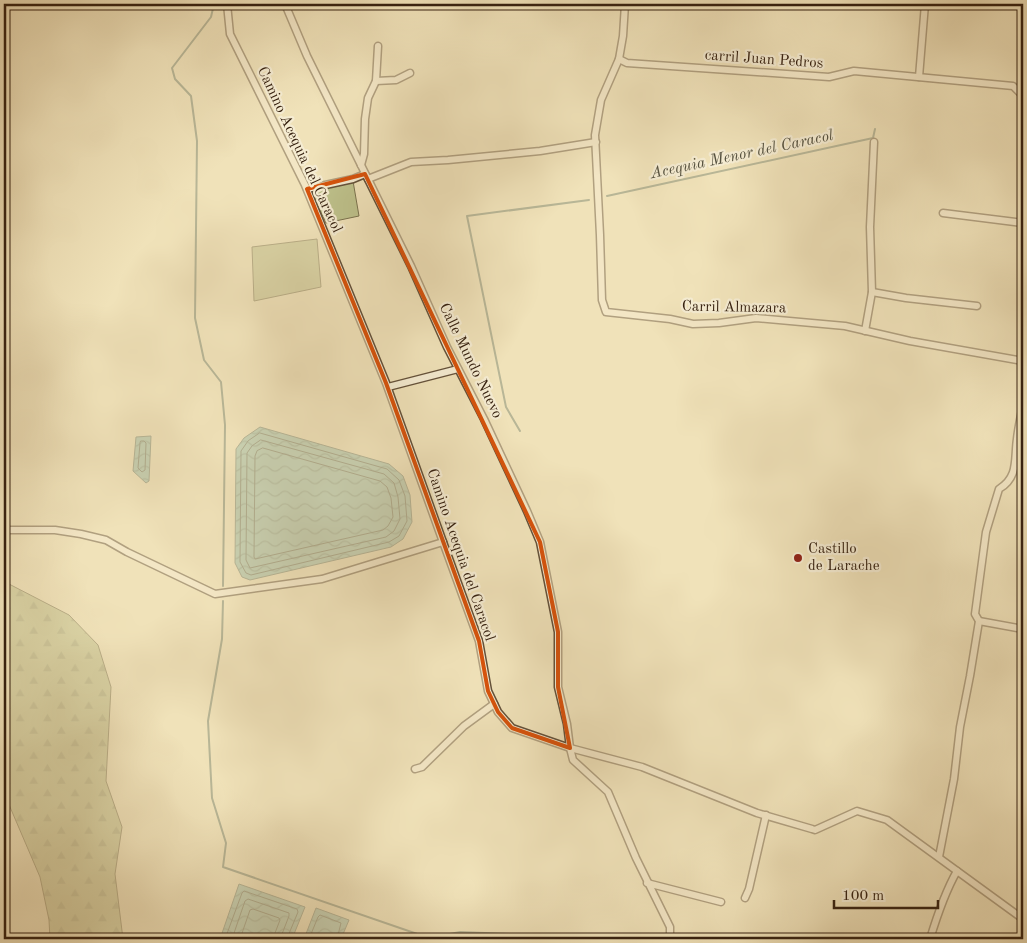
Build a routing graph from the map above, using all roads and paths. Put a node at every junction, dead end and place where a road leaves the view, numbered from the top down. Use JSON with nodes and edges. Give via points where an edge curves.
{"nodes":[{"id":1,"x":228,"y":4,"type":"edge"},
{"id":2,"x":285,"y":4,"type":"edge"},
{"id":3,"x":626,"y":4,"type":"edge"},
{"id":4,"x":925,"y":4,"type":"edge"},
{"id":5,"x":378,"y":46,"type":"dead end"},
{"id":6,"x":619,"y":59,"type":"junction"},
{"id":7,"x":410,"y":73,"type":"dead end"},
{"id":8,"x":919,"y":77,"type":"junction"},
{"id":9,"x":376,"y":81,"type":"junction"},
{"id":10,"x":1023,"y":96,"type":"edge"},
{"id":11,"x":596,"y":142,"type":"junction"},
{"id":12,"x":874,"y":142,"type":"dead end"},
{"id":13,"x":361,"y":165,"type":"junction"},
{"id":14,"x":367,"y":176,"type":"junction"},
{"id":15,"x":307,"y":189,"type":"junction"},
{"id":16,"x":943,"y":213,"type":"dead end"},
{"id":17,"x":1023,"y":223,"type":"edge"},
{"id":18,"x":872,"y":292,"type":"junction"},
{"id":19,"x":977,"y":306,"type":"dead end"},
{"id":20,"x":865,"y":330,"type":"junction"},
{"id":21,"x":1023,"y":361,"type":"edge"},
{"id":22,"x":458,"y":369,"type":"junction"},
{"id":23,"x":388,"y":387,"type":"junction"},
{"id":24,"x":1023,"y":404,"type":"edge"},
{"id":25,"x":4,"y":530,"type":"edge"},
{"id":26,"x":443,"y":542,"type":"junction"},
{"id":27,"x":979,"y":621,"type":"junction"},
{"id":28,"x":1023,"y":629,"type":"edge"},
{"id":29,"x":494,"y":704,"type":"junction"},
{"id":30,"x":570,"y":748,"type":"junction"},
{"id":31,"x":415,"y":769,"type":"dead end"},
{"id":32,"x":766,"y":815,"type":"junction"},
{"id":33,"x":939,"y":857,"type":"junction"},
{"id":34,"x":957,"y":871,"type":"junction"},
{"id":35,"x":648,"y":883,"type":"junction"},
{"id":36,"x":745,"y":898,"type":"dead end"},
{"id":37,"x":721,"y":902,"type":"dead end"},
{"id":38,"x":1023,"y":919,"type":"edge"},
{"id":39,"x":670,"y":939,"type":"edge"},
{"id":40,"x":930,"y":939,"type":"edge"}],
"edges":[{"from":1,"to":15,"type":"street","name":"Camino Acequia del Caracol","via":[[230,34]]},
{"from":2,"to":13,"type":"street","name":"Calle Mundo Nuevo"},
{"from":3,"to":6,"type":"street","name":"Carril Almazara"},
{"from":4,"to":8,"type":"street"},
{"from":5,"to":9,"type":"street"},
{"from":6,"to":8,"type":"street","name":"carril Juan Pedros","via":[[627,63],[829,77],[854,70]]},
{"from":6,"to":11,"type":"street","name":"Carril Almazara","via":[[601,100]]},
{"from":7,"to":9,"type":"street","via":[[396,80]]},
{"from":8,"to":10,"type":"street","name":"carril Juan Pedros","via":[[1014,86]]},
{"from":9,"to":13,"type":"street","via":[[368,98]]},
{"from":11,"to":14,"type":"street","via":[[540,151],[411,162]]},
{"from":11,"to":20,"type":"street","name":"Carril Almazara","via":[[602,300],[606,312],[693,324],[756,318]]},
{"from":12,"to":18,"type":"street","via":[[870,227]]},
{"from":13,"to":14,"type":"street","name":"Calle Mundo Nuevo"},
{"from":14,"to":15,"type":"street"},
{"from":14,"to":22,"type":"street","name":"Calle Mundo Nuevo"},
{"from":15,"to":23,"type":"street","name":"Camino Acequia del Caracol"},
{"from":16,"to":17,"type":"street"},
{"from":18,"to":19,"type":"street"},
{"from":18,"to":20,"type":"street"},
{"from":20,"to":21,"type":"street","name":"Carril Almazara","via":[[910,342]]},
{"from":22,"to":23,"type":"street"},
{"from":22,"to":30,"type":"street","name":"Calle Mundo Nuevo","via":[[540,542],[558,632],[558,687]]},
{"from":23,"to":26,"type":"street","name":"Camino Acequia del Caracol"},
{"from":24,"to":27,"type":"street","via":[[1015,467],[1008,484],[999,489],[986,532],[975,614]]},
{"from":25,"to":26,"type":"street","via":[[55,530],[106,540],[215,594],[322,579]]},
{"from":26,"to":29,"type":"street","name":"Camino Acequia del Caracol","via":[[479,641],[488,691]]},
{"from":27,"to":28,"type":"street"},
{"from":27,"to":33,"type":"street"},
{"from":29,"to":30,"type":"street","name":"Camino Acequia del Caracol","via":[[512,728]]},
{"from":29,"to":31,"type":"street","via":[[464,726],[422,767]]},
{"from":30,"to":32,"type":"street","name":"Camino Acequia del Caracol","via":[[642,768]]},
{"from":30,"to":35,"type":"street","via":[[573,760],[608,792]]},
{"from":32,"to":33,"type":"street","name":"Camino Acequia del Caracol","via":[[815,830],[857,810],[886,820]]},
{"from":32,"to":36,"type":"street"},
{"from":33,"to":34,"type":"street","name":"Camino Acequia del Caracol"},
{"from":34,"to":38,"type":"street","name":"Camino Acequia del Caracol"},
{"from":34,"to":40,"type":"street"},
{"from":35,"to":37,"type":"street"},
{"from":35,"to":39,"type":"street","via":[[670,927]]}]}
